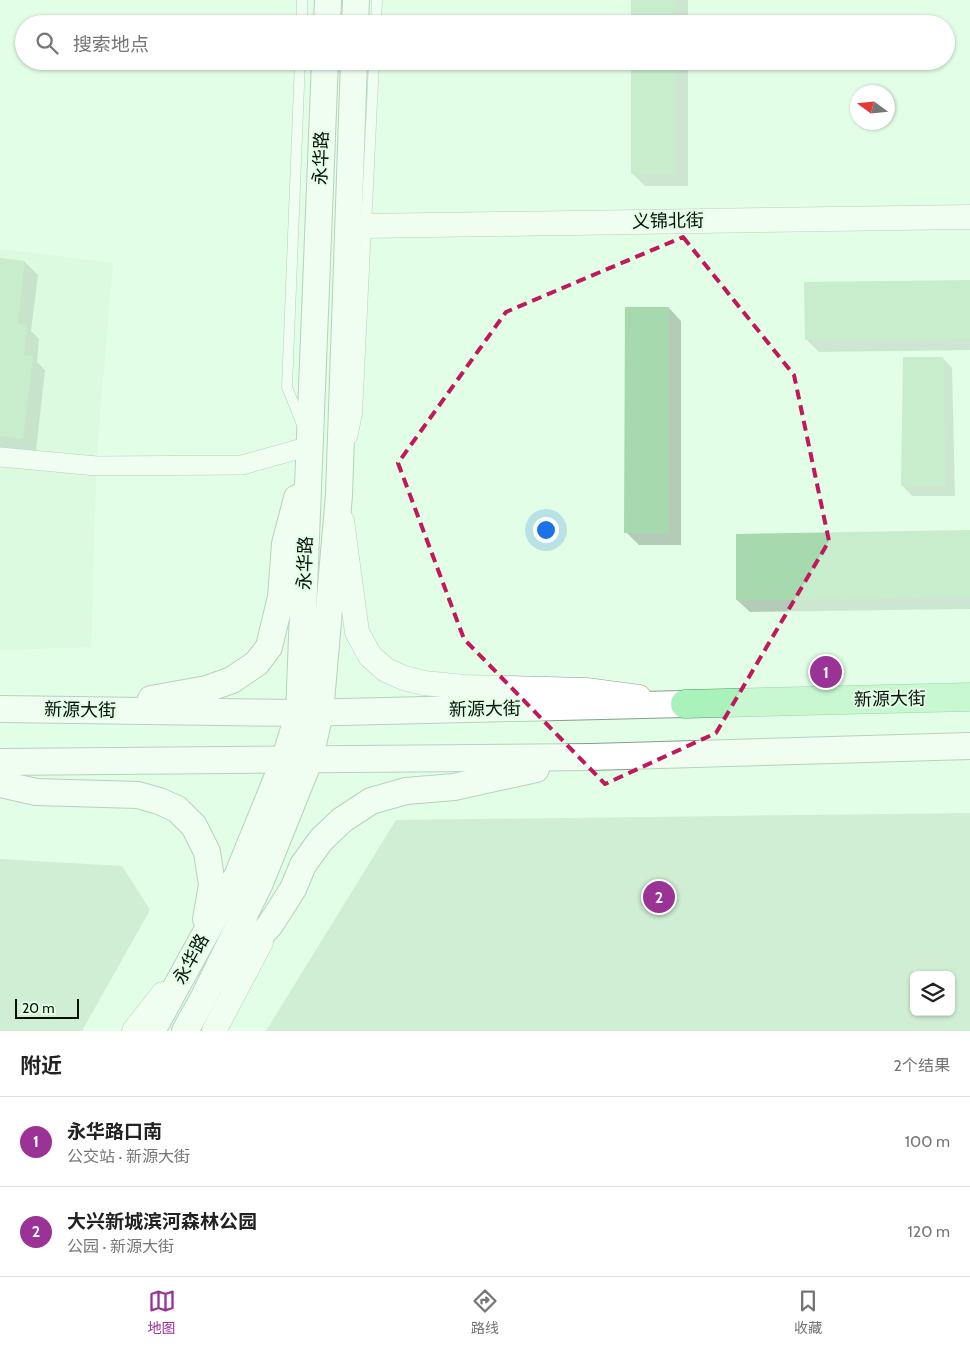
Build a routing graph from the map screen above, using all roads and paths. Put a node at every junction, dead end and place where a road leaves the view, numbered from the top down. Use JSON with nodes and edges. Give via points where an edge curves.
{"nodes":[{"id":1,"x":302,"y":0,"type":"edge"},
{"id":2,"x":328,"y":0,"type":"edge"},
{"id":3,"x":356,"y":0,"type":"edge"},
{"id":4,"x":377,"y":0,"type":"edge"},
{"id":5,"x":302,"y":15,"type":"edge"},
{"id":6,"x":327,"y":15,"type":"edge"},
{"id":7,"x":355,"y":15,"type":"edge"},
{"id":8,"x":376,"y":15,"type":"edge"},
{"id":9,"x":300,"y":70,"type":"edge"},
{"id":10,"x":325,"y":70,"type":"edge"},
{"id":11,"x":354,"y":70,"type":"edge"},
{"id":12,"x":374,"y":70,"type":"edge"},
{"id":13,"x":970,"y":216,"type":"edge"},
{"id":14,"x":366,"y":226,"type":"junction"},
{"id":15,"x":310,"y":446,"type":"junction"},
{"id":16,"x":0,"y":457,"type":"edge"},
{"id":17,"x":338,"y":495,"type":"junction"},
{"id":18,"x":970,"y":697,"type":"edge"},
{"id":19,"x":685,"y":704,"type":"junction"},
{"id":20,"x":0,"y":709,"type":"edge"},
{"id":21,"x":83,"y":710,"type":"junction"},
{"id":22,"x":310,"y":713,"type":"junction"},
{"id":23,"x":970,"y":746,"type":"edge"},
{"id":24,"x":591,"y":757,"type":"junction"},
{"id":25,"x":284,"y":761,"type":"junction"},
{"id":26,"x":309,"y":761,"type":"junction"},
{"id":27,"x":0,"y":762,"type":"edge"},
{"id":28,"x":0,"y":784,"type":"edge"},
{"id":29,"x":270,"y":925,"type":"junction"},
{"id":30,"x":191,"y":960,"type":"junction"},
{"id":31,"x":204,"y":997,"type":"junction"},
{"id":32,"x":134,"y":1031,"type":"edge"},
{"id":33,"x":152,"y":1031,"type":"edge"},
{"id":34,"x":185,"y":1031,"type":"edge"},
{"id":35,"x":214,"y":1031,"type":"edge"}],
"edges":[{"from":1,"to":5,"type":"lane"},
{"from":2,"to":6,"type":"main road"},
{"from":3,"to":7,"type":"main road"},
{"from":4,"to":8,"type":"lane"},
{"from":9,"to":15,"type":"lane","via":[[287,387]]},
{"from":10,"to":15,"type":"main road","name":"永华路"},
{"from":11,"to":17,"type":"main road","name":"永华路"},
{"from":12,"to":14,"type":"lane"},
{"from":13,"to":14,"type":"street","name":"义锦北街"},
{"from":14,"to":17,"type":"lane","via":[[357,414]]},
{"from":15,"to":16,"type":"street","via":[[242,466],[97,466]]},
{"from":15,"to":21,"type":"main road","via":[[285,544],[275,627],[269,647],[257,663],[232,680],[207,689]]},
{"from":15,"to":22,"type":"main road","name":"永华路"},
{"from":17,"to":19,"type":"street","via":[[357,632],[370,656],[386,670],[424,683],[586,690]]},
{"from":17,"to":22,"type":"main road","name":"永华路"},
{"from":18,"to":19,"type":"main road","name":"新源大街"},
{"from":19,"to":22,"type":"main road","name":"新源大街"},
{"from":20,"to":21,"type":"main road","name":"新源大街"},
{"from":21,"to":22,"type":"main road","name":"新源大街"},
{"from":22,"to":25,"type":"main road","name":"永华路"},
{"from":22,"to":26,"type":"main road","name":"永华路"},
{"from":23,"to":24,"type":"main road"},
{"from":24,"to":26,"type":"main road"},
{"from":24,"to":29,"type":"main road","via":[[454,787],[406,791],[372,801],[342,820],[321,840],[303,865],[293,889]]},
{"from":25,"to":26,"type":"main road"},
{"from":25,"to":27,"type":"main road"},
{"from":25,"to":30,"type":"main road","name":"永华路","via":[[238,874]]},
{"from":26,"to":31,"type":"main road","name":"永华路","via":[[260,883]]},
{"from":28,"to":30,"type":"main road","via":[[36,792],[138,795],[177,810],[194,826],[207,852],[212,885],[205,925]]},
{"from":29,"to":31,"type":"main road"},
{"from":29,"to":35,"type":"street"},
{"from":30,"to":32,"type":"street"},
{"from":30,"to":33,"type":"main road","name":"永华路"},
{"from":31,"to":34,"type":"main road","name":"永华路"}]}
